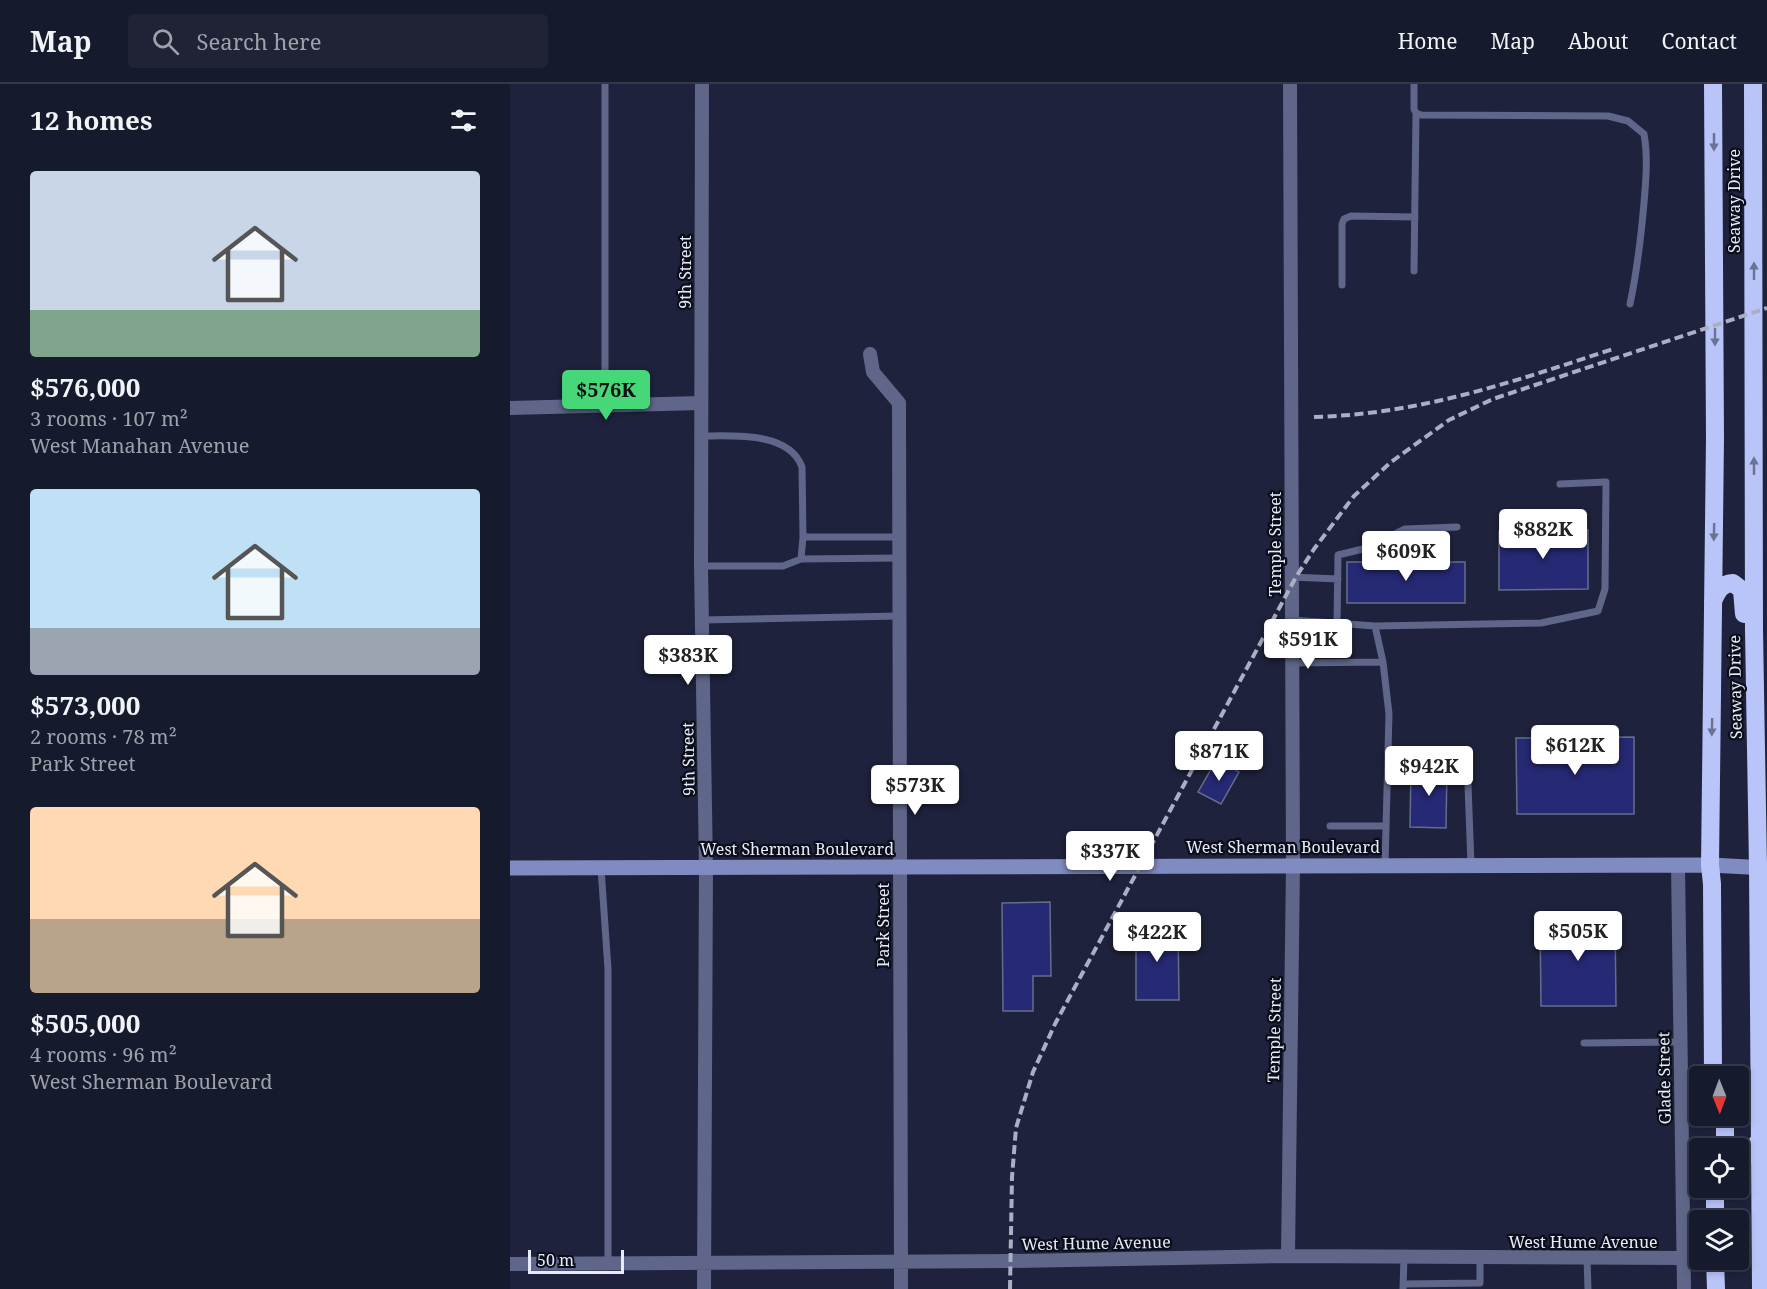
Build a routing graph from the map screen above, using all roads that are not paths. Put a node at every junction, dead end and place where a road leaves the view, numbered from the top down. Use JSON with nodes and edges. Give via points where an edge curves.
{"nodes":[{"id":1,"x":605,"y":84,"type":"edge"},
{"id":2,"x":702,"y":84,"type":"edge"},
{"id":3,"x":1290,"y":84,"type":"edge"},
{"id":4,"x":1414,"y":84,"type":"edge"},
{"id":5,"x":1713,"y":84,"type":"edge"},
{"id":6,"x":1754,"y":84,"type":"edge"},
{"id":7,"x":1416,"y":113,"type":"junction"},
{"id":8,"x":1415,"y":217,"type":"junction"},
{"id":9,"x":1414,"y":271,"type":"dead end"},
{"id":10,"x":1342,"y":285,"type":"dead end"},
{"id":11,"x":1630,"y":304,"type":"dead end"},
{"id":12,"x":870,"y":354,"type":"dead end"},
{"id":13,"x":701,"y":403,"type":"junction"},
{"id":14,"x":605,"y":406,"type":"junction"},
{"id":15,"x":510,"y":408,"type":"edge"},
{"id":16,"x":701,"y":436,"type":"junction"},
{"id":17,"x":1560,"y":484,"type":"dead end"},
{"id":18,"x":1457,"y":527,"type":"dead end"},
{"id":19,"x":803,"y":537,"type":"junction"},
{"id":20,"x":899,"y":537,"type":"junction"},
{"id":21,"x":899,"y":558,"type":"junction"},
{"id":22,"x":801,"y":559,"type":"junction"},
{"id":23,"x":701,"y":566,"type":"junction"},
{"id":24,"x":1291,"y":577,"type":"junction"},
{"id":25,"x":1338,"y":579,"type":"junction"},
{"id":26,"x":1713,"y":602,"type":"junction"},
{"id":27,"x":900,"y":616,"type":"junction"},
{"id":28,"x":702,"y":620,"type":"junction"},
{"id":29,"x":1292,"y":620,"type":"junction"},
{"id":30,"x":1337,"y":624,"type":"junction"},
{"id":31,"x":1375,"y":626,"type":"junction"},
{"id":32,"x":1383,"y":662,"type":"junction"},
{"id":33,"x":1292,"y":663,"type":"junction"},
{"id":34,"x":1467,"y":758,"type":"dead end"},
{"id":35,"x":1330,"y":826,"type":"dead end"},
{"id":36,"x":1386,"y":826,"type":"junction"},
{"id":37,"x":1757,"y":835,"type":"junction"},
{"id":38,"x":1293,"y":865,"type":"junction"},
{"id":39,"x":1385,"y":865,"type":"junction"},
{"id":40,"x":1471,"y":865,"type":"junction"},
{"id":41,"x":1710,"y":865,"type":"junction"},
{"id":42,"x":1678,"y":866,"type":"junction"},
{"id":43,"x":601,"y":867,"type":"junction"},
{"id":44,"x":706,"y":867,"type":"junction"},
{"id":45,"x":900,"y":867,"type":"junction"},
{"id":46,"x":1763,"y":867,"type":"edge"},
{"id":47,"x":510,"y":868,"type":"edge"},
{"id":48,"x":1712,"y":884,"type":"junction"},
{"id":49,"x":1680,"y":1042,"type":"junction"},
{"id":50,"x":1584,"y":1043,"type":"dead end"},
{"id":51,"x":1713,"y":1066,"type":"edge"},
{"id":52,"x":1724,"y":1066,"type":"edge"},
{"id":53,"x":1760,"y":1140,"type":"junction"},
{"id":54,"x":1749,"y":1153,"type":"edge"},
{"id":55,"x":1288,"y":1256,"type":"junction"},
{"id":56,"x":1404,"y":1257,"type":"junction"},
{"id":57,"x":1480,"y":1258,"type":"junction"},
{"id":58,"x":1587,"y":1258,"type":"junction"},
{"id":59,"x":1683,"y":1258,"type":"junction"},
{"id":60,"x":902,"y":1262,"type":"junction"},
{"id":61,"x":703,"y":1263,"type":"junction"},
{"id":62,"x":510,"y":1264,"type":"edge"},
{"id":63,"x":608,"y":1264,"type":"junction"},
{"id":64,"x":1715,"y":1270,"type":"edge"},
{"id":65,"x":1404,"y":1286,"type":"edge"},
{"id":66,"x":704,"y":1289,"type":"edge"},
{"id":67,"x":901,"y":1289,"type":"edge"},
{"id":68,"x":1588,"y":1289,"type":"edge"},
{"id":69,"x":1684,"y":1289,"type":"edge"},
{"id":70,"x":1716,"y":1289,"type":"edge"},
{"id":71,"x":1761,"y":1289,"type":"edge"}],
"edges":[{"from":1,"to":14,"type":"lane"},
{"from":2,"to":13,"type":"street","name":"9th Street"},
{"from":3,"to":24,"type":"street","name":"Temple Street"},
{"from":4,"to":7,"type":"lane"},
{"from":5,"to":26,"type":"highway","name":"Seaway Drive","one_way":true},
{"from":37,"to":6,"type":"highway","name":"Seaway Drive","one_way":true},
{"from":7,"to":8,"type":"lane"},
{"from":7,"to":11,"type":"lane","via":[[1608,116],[1628,121],[1644,134],[1646,185]]},
{"from":8,"to":9,"type":"lane"},
{"from":8,"to":10,"type":"lane","via":[[1344,219]]},
{"from":12,"to":20,"type":"street","name":"Park Street","via":[[873,372],[899,403]]},
{"from":13,"to":14,"type":"street"},
{"from":13,"to":16,"type":"street","name":"9th Street"},
{"from":14,"to":15,"type":"street"},
{"from":16,"to":19,"type":"lane","via":[[759,438],[794,452],[802,466]]},
{"from":16,"to":23,"type":"street","name":"9th Street"},
{"from":17,"to":31,"type":"lane","via":[[1606,482],[1605,589],[1598,611],[1541,623]]},
{"from":18,"to":25,"type":"lane","via":[[1405,529],[1367,548],[1338,555]]},
{"from":19,"to":20,"type":"lane"},
{"from":19,"to":22,"type":"lane"},
{"from":20,"to":21,"type":"street","name":"Park Street"},
{"from":21,"to":22,"type":"lane"},
{"from":21,"to":27,"type":"street","name":"Park Street"},
{"from":22,"to":23,"type":"lane","via":[[783,566]]},
{"from":23,"to":28,"type":"street","name":"9th Street"},
{"from":24,"to":25,"type":"lane"},
{"from":24,"to":29,"type":"street","name":"Temple Street"},
{"from":25,"to":30,"type":"lane"},
{"from":26,"to":37,"type":"highway","via":[[1724,584],[1733,582],[1742,590],[1747,810]]},
{"from":26,"to":41,"type":"highway","name":"Seaway Drive","one_way":true},
{"from":27,"to":28,"type":"lane"},
{"from":27,"to":45,"type":"street","name":"Park Street"},
{"from":28,"to":44,"type":"street","name":"9th Street"},
{"from":29,"to":30,"type":"lane"},
{"from":29,"to":33,"type":"street","name":"Temple Street"},
{"from":30,"to":31,"type":"lane"},
{"from":31,"to":32,"type":"lane"},
{"from":32,"to":33,"type":"lane"},
{"from":32,"to":36,"type":"lane","via":[[1389,714]]},
{"from":33,"to":38,"type":"street","name":"Temple Street"},
{"from":34,"to":40,"type":"lane"},
{"from":35,"to":36,"type":"lane"},
{"from":36,"to":39,"type":"lane"},
{"from":37,"to":46,"type":"highway","name":"Seaway Drive"},
{"from":38,"to":39,"type":"main road","name":"West Sherman Boulevard"},
{"from":38,"to":45,"type":"main road","name":"West Sherman Boulevard"},
{"from":38,"to":55,"type":"street","name":"Temple Street"},
{"from":39,"to":40,"type":"main road","name":"West Sherman Boulevard"},
{"from":40,"to":42,"type":"main road","name":"West Sherman Boulevard"},
{"from":41,"to":42,"type":"main road","name":"West Sherman Boulevard"},
{"from":41,"to":46,"type":"main road","name":"West Sherman Boulevard"},
{"from":41,"to":48,"type":"highway","name":"Seaway Drive"},
{"from":42,"to":49,"type":"street","name":"Glade Street"},
{"from":43,"to":44,"type":"main road","name":"West Sherman Boulevard"},
{"from":43,"to":47,"type":"main road","name":"West Sherman Boulevard"},
{"from":43,"to":63,"type":"lane","via":[[608,969]]},
{"from":44,"to":45,"type":"main road","name":"West Sherman Boulevard"},
{"from":44,"to":61,"type":"street","name":"9th Street"},
{"from":45,"to":60,"type":"street","name":"Park Street"},
{"from":46,"to":53,"type":"highway","name":"Seaway Drive"},
{"from":48,"to":51,"type":"highway","name":"Seaway Drive"},
{"from":48,"to":52,"type":"highway","via":[[1723,914]]},
{"from":49,"to":50,"type":"lane"},
{"from":49,"to":59,"type":"street","name":"Glade Street"},
{"from":53,"to":54,"type":"highway"},
{"from":53,"to":71,"type":"highway","name":"Seaway Drive"},
{"from":55,"to":56,"type":"street","name":"West Hume Avenue"},
{"from":55,"to":60,"type":"street","name":"West Hume Avenue"},
{"from":56,"to":57,"type":"street","name":"West Hume Avenue"},
{"from":56,"to":65,"type":"lane"},
{"from":57,"to":58,"type":"street","name":"West Hume Avenue"},
{"from":57,"to":65,"type":"lane","via":[[1479,1283]]},
{"from":58,"to":59,"type":"street","name":"West Hume Avenue"},
{"from":58,"to":68,"type":"lane"},
{"from":59,"to":69,"type":"street","name":"Glade Street"},
{"from":60,"to":61,"type":"street","name":"West Hume Avenue"},
{"from":60,"to":67,"type":"street","name":"Park Street"},
{"from":61,"to":63,"type":"street","name":"West Hume Avenue"},
{"from":61,"to":66,"type":"street","name":"9th Street"},
{"from":62,"to":63,"type":"street","name":"West Hume Avenue"},
{"from":64,"to":70,"type":"highway"}]}
